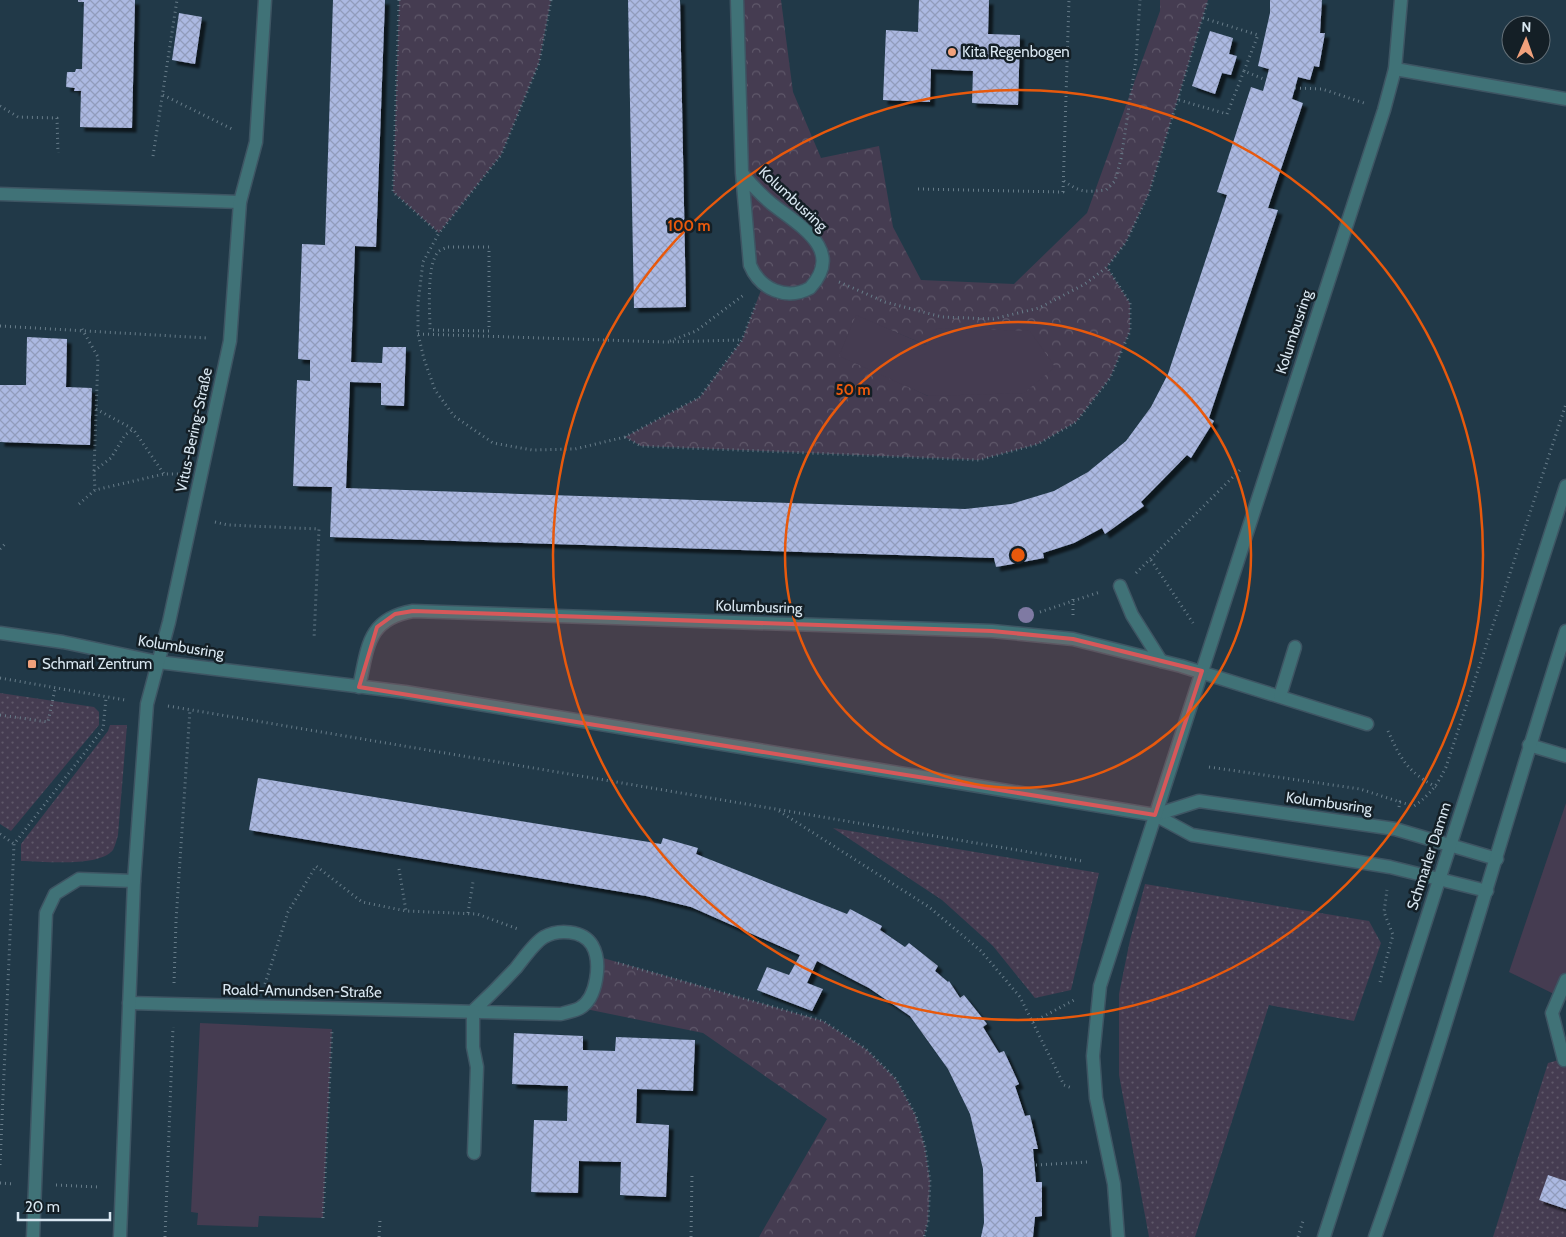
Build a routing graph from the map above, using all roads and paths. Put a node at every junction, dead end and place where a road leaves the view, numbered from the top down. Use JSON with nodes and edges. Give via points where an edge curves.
{"nodes":[{"id":1,"x":178,"y":0,"type":"edge"},
{"id":2,"x":265,"y":0,"type":"edge"},
{"id":3,"x":400,"y":0,"type":"edge"},
{"id":4,"x":550,"y":0,"type":"edge"},
{"id":5,"x":737,"y":0,"type":"edge"},
{"id":6,"x":1069,"y":0,"type":"edge"},
{"id":7,"x":1140,"y":0,"type":"edge"},
{"id":8,"x":1208,"y":0,"type":"edge"},
{"id":9,"x":1401,"y":0,"type":"edge"},
{"id":10,"x":1203,"y":18,"type":"junction"},
{"id":11,"x":1395,"y":70,"type":"junction"},
{"id":12,"x":1244,"y":71,"type":"junction"},
{"id":13,"x":1266,"y":80,"type":"dead end"},
{"id":14,"x":1295,"y":88,"type":"dead end"},
{"id":15,"x":163,"y":95,"type":"junction"},
{"id":16,"x":1566,"y":99,"type":"edge"},
{"id":17,"x":1179,"y":100,"type":"junction"},
{"id":18,"x":0,"y":106,"type":"edge"},
{"id":19,"x":1384,"y":110,"type":"junction"},
{"id":20,"x":256,"y":142,"type":"junction"},
{"id":21,"x":58,"y":153,"type":"dead end"},
{"id":22,"x":153,"y":156,"type":"dead end"},
{"id":23,"x":742,"y":173,"type":"junction"},
{"id":24,"x":1064,"y":181,"type":"junction"},
{"id":25,"x":918,"y":189,"type":"dead end"},
{"id":26,"x":0,"y":194,"type":"edge"},
{"id":27,"x":240,"y":202,"type":"junction"},
{"id":28,"x":439,"y":233,"type":"junction"},
{"id":29,"x":1107,"y":267,"type":"junction"},
{"id":30,"x":823,"y":268,"type":"junction"},
{"id":31,"x":763,"y":285,"type":"junction"},
{"id":32,"x":0,"y":326,"type":"edge"},
{"id":33,"x":82,"y":329,"type":"junction"},
{"id":34,"x":489,"y":331,"type":"joint"},
{"id":35,"x":418,"y":334,"type":"junction"},
{"id":36,"x":207,"y":338,"type":"dead end"},
{"id":37,"x":742,"y":340,"type":"junction"},
{"id":38,"x":665,"y":342,"type":"junction"},
{"id":39,"x":1566,"y":404,"type":"edge"},
{"id":40,"x":96,"y":409,"type":"junction"},
{"id":41,"x":133,"y":429,"type":"junction"},
{"id":42,"x":625,"y":438,"type":"junction"},
{"id":43,"x":1240,"y":470,"type":"dead end"},
{"id":44,"x":94,"y":471,"type":"junction"},
{"id":45,"x":164,"y":474,"type":"junction"},
{"id":46,"x":182,"y":474,"type":"dead end"},
{"id":47,"x":1566,"y":486,"type":"edge"},
{"id":48,"x":95,"y":490,"type":"junction"},
{"id":49,"x":79,"y":504,"type":"dead end"},
{"id":50,"x":215,"y":522,"type":"dead end"},
{"id":51,"x":5,"y":544,"type":"dead end"},
{"id":52,"x":0,"y":549,"type":"edge"},
{"id":53,"x":1151,"y":560,"type":"junction"},
{"id":54,"x":1120,"y":586,"type":"junction"},
{"id":55,"x":1037,"y":613,"type":"dead end"},
{"id":56,"x":1193,"y":623,"type":"dead end"},
{"id":57,"x":1566,"y":631,"type":"edge"},
{"id":58,"x":0,"y":633,"type":"edge"},
{"id":59,"x":314,"y":638,"type":"dead end"},
{"id":60,"x":1295,"y":647,"type":"dead end"},
{"id":61,"x":1161,"y":661,"type":"junction"},
{"id":62,"x":158,"y":662,"type":"junction"},
{"id":63,"x":1202,"y":671,"type":"junction"},
{"id":64,"x":0,"y":678,"type":"edge"},
{"id":65,"x":359,"y":687,"type":"junction"},
{"id":66,"x":55,"y":689,"type":"junction"},
{"id":67,"x":1280,"y":696,"type":"junction"},
{"id":68,"x":147,"y":704,"type":"junction"},
{"id":69,"x":190,"y":709,"type":"junction"},
{"id":70,"x":0,"y":714,"type":"edge"},
{"id":71,"x":1367,"y":724,"type":"dead end"},
{"id":72,"x":1386,"y":726,"type":"dead end"},
{"id":73,"x":1530,"y":745,"type":"junction"},
{"id":74,"x":1566,"y":756,"type":"edge"},
{"id":75,"x":1210,"y":767,"type":"dead end"},
{"id":76,"x":1436,"y":787,"type":"junction"},
{"id":77,"x":1400,"y":802,"type":"junction"},
{"id":78,"x":777,"y":810,"type":"junction"},
{"id":79,"x":1155,"y":815,"type":"junction"},
{"id":80,"x":1395,"y":829,"type":"junction"},
{"id":81,"x":0,"y":834,"type":"edge"},
{"id":82,"x":14,"y":844,"type":"dead end"},
{"id":83,"x":1451,"y":845,"type":"junction"},
{"id":84,"x":1497,"y":859,"type":"junction"},
{"id":85,"x":1082,"y":861,"type":"dead end"},
{"id":86,"x":1390,"y":867,"type":"junction"},
{"id":87,"x":398,"y":868,"type":"dead end"},
{"id":88,"x":1439,"y":879,"type":"junction"},
{"id":89,"x":134,"y":881,"type":"junction"},
{"id":90,"x":473,"y":882,"type":"dead end"},
{"id":91,"x":1487,"y":892,"type":"junction"},
{"id":92,"x":406,"y":911,"type":"junction"},
{"id":93,"x":468,"y":913,"type":"junction"},
{"id":94,"x":542,"y":938,"type":"junction"},
{"id":95,"x":596,"y":956,"type":"junction"},
{"id":96,"x":1566,"y":980,"type":"edge"},
{"id":97,"x":1100,"y":986,"type":"junction"},
{"id":98,"x":1378,"y":991,"type":"dead end"},
{"id":99,"x":129,"y":1003,"type":"junction"},
{"id":100,"x":174,"y":1005,"type":"junction"},
{"id":101,"x":258,"y":1006,"type":"junction"},
{"id":102,"x":335,"y":1007,"type":"junction"},
{"id":103,"x":473,"y":1011,"type":"junction"},
{"id":104,"x":1033,"y":1022,"type":"junction"},
{"id":105,"x":1564,"y":1060,"type":"dead end"},
{"id":106,"x":1096,"y":1098,"type":"junction"},
{"id":107,"x":474,"y":1153,"type":"dead end"},
{"id":108,"x":1108,"y":1160,"type":"junction"},
{"id":109,"x":1036,"y":1165,"type":"dead end"},
{"id":110,"x":692,"y":1174,"type":"dead end"},
{"id":111,"x":0,"y":1183,"type":"edge"},
{"id":112,"x":35,"y":1184,"type":"junction"},
{"id":113,"x":122,"y":1188,"type":"junction"},
{"id":114,"x":323,"y":1218,"type":"dead end"},
{"id":115,"x":1304,"y":1219,"type":"dead end"},
{"id":116,"x":380,"y":1221,"type":"dead end"},
{"id":117,"x":33,"y":1237,"type":"edge"},
{"id":118,"x":120,"y":1237,"type":"edge"},
{"id":119,"x":165,"y":1237,"type":"edge"},
{"id":120,"x":379,"y":1237,"type":"edge"},
{"id":121,"x":691,"y":1237,"type":"edge"},
{"id":122,"x":924,"y":1237,"type":"edge"},
{"id":123,"x":1118,"y":1237,"type":"edge"},
{"id":124,"x":1298,"y":1237,"type":"edge"},
{"id":125,"x":1324,"y":1237,"type":"edge"},
{"id":126,"x":1375,"y":1237,"type":"edge"}],
"edges":[{"from":1,"to":15,"type":"path"},
{"from":2,"to":20,"type":"street","name":"Vitus-Bering-Straße"},
{"from":3,"to":28,"type":"path","via":[[393,192]]},
{"from":4,"to":28,"type":"path","via":[[539,63],[501,155]]},
{"from":5,"to":23,"type":"street","name":"Kolumbusring"},
{"from":6,"to":24,"type":"path"},
{"from":7,"to":24,"type":"path","via":[[1128,115],[1115,181],[1106,190],[1090,192],[1077,190]]},
{"from":8,"to":10,"type":"path"},
{"from":9,"to":11,"type":"street","name":"Kolumbusring"},
{"from":10,"to":12,"type":"path","via":[[1258,35]]},
{"from":10,"to":17,"type":"path"},
{"from":11,"to":16,"type":"street"},
{"from":11,"to":19,"type":"street","name":"Kolumbusring"},
{"from":12,"to":13,"type":"path"},
{"from":12,"to":17,"type":"path","via":[[1227,114]]},
{"from":14,"to":19,"type":"path","via":[[1322,89]]},
{"from":15,"to":20,"type":"path"},
{"from":15,"to":22,"type":"path"},
{"from":17,"to":29,"type":"path","via":[[1150,193],[1126,242]]},
{"from":18,"to":21,"type":"path","via":[[18,117],[57,118]]},
{"from":19,"to":63,"type":"street","name":"Kolumbusring"},
{"from":20,"to":27,"type":"street","name":"Vitus-Bering-Straße"},
{"from":23,"to":30,"type":"street","name":"Kolumbusring","via":[[814,239],[823,254]]},
{"from":23,"to":31,"type":"street","name":"Kolumbusring","via":[[750,265]]},
{"from":24,"to":25,"type":"path","via":[[1063,192]]},
{"from":26,"to":27,"type":"street"},
{"from":27,"to":62,"type":"street","name":"Vitus-Bering-Straße","via":[[230,341]]},
{"from":28,"to":35,"type":"path","via":[[423,262]]},
{"from":29,"to":30,"type":"path","via":[[1085,284],[1039,308],[993,319],[942,317],[885,302],[832,278]]},
{"from":29,"to":42,"type":"path","via":[[1130,303],[1130,331],[1110,378],[1076,422],[1038,444],[979,460],[641,446]]},
{"from":30,"to":31,"type":"street","via":[[816,281],[803,292],[782,293]]},
{"from":31,"to":37,"type":"path"},
{"from":31,"to":38,"type":"path","via":[[736,299],[696,331]]},
{"from":32,"to":33,"type":"path"},
{"from":33,"to":36,"type":"path"},
{"from":33,"to":40,"type":"path","via":[[98,357]]},
{"from":34,"to":34,"type":"path","via":[[430,330],[432,271],[437,253],[443,249],[489,247]]},
{"from":35,"to":38,"type":"path"},
{"from":35,"to":42,"type":"path","via":[[435,390],[454,416],[493,443],[532,450],[575,449]]},
{"from":37,"to":38,"type":"path"},
{"from":37,"to":42,"type":"path","via":[[700,396]]},
{"from":39,"to":76,"type":"path","via":[[1446,767]]},
{"from":40,"to":41,"type":"path"},
{"from":40,"to":44,"type":"path"},
{"from":41,"to":44,"type":"path","via":[[111,458]]},
{"from":41,"to":45,"type":"path"},
{"from":43,"to":53,"type":"path"},
{"from":44,"to":48,"type":"path"},
{"from":45,"to":46,"type":"path"},
{"from":45,"to":48,"type":"path"},
{"from":47,"to":83,"type":"street","name":"Schmarler Damm"},
{"from":48,"to":49,"type":"path"},
{"from":50,"to":59,"type":"path","via":[[319,529]]},
{"from":51,"to":52,"type":"path"},
{"from":53,"to":54,"type":"path"},
{"from":53,"to":56,"type":"path"},
{"from":54,"to":55,"type":"path"},
{"from":54,"to":61,"type":"street","via":[[1132,615]]},
{"from":57,"to":73,"type":"street"},
{"from":58,"to":62,"type":"street","name":"Kolumbusring","via":[[63,642]]},
{"from":60,"to":67,"type":"street"},
{"from":61,"to":63,"type":"street","name":"Kolumbusring"},
{"from":61,"to":65,"type":"street","name":"Kolumbusring","via":[[1073,639],[992,631],[413,612],[395,614],[377,627],[368,646]]},
{"from":62,"to":65,"type":"street","name":"Kolumbusring"},
{"from":62,"to":68,"type":"street"},
{"from":63,"to":67,"type":"street"},
{"from":63,"to":79,"type":"street","name":"Kolumbusring"},
{"from":64,"to":66,"type":"path"},
{"from":65,"to":79,"type":"street","name":"Kolumbusring","via":[[786,753]]},
{"from":66,"to":68,"type":"path"},
{"from":66,"to":70,"type":"path","via":[[48,722]]},
{"from":67,"to":71,"type":"street"},
{"from":68,"to":69,"type":"path"},
{"from":68,"to":89,"type":"street"},
{"from":69,"to":78,"type":"path"},
{"from":69,"to":100,"type":"path","via":[[177,902]]},
{"from":72,"to":76,"type":"path","via":[[1410,771]]},
{"from":73,"to":74,"type":"street"},
{"from":73,"to":84,"type":"street"},
{"from":75,"to":77,"type":"path","via":[[1360,789]]},
{"from":76,"to":77,"type":"path","via":[[1414,806]]},
{"from":77,"to":80,"type":"path"},
{"from":78,"to":85,"type":"path"},
{"from":78,"to":104,"type":"path","via":[[929,907],[981,951],[1020,998]]},
{"from":79,"to":80,"type":"street","name":"Kolumbusring","via":[[1200,801]]},
{"from":79,"to":86,"type":"street","name":"Kolumbusring","via":[[1192,834]]},
{"from":79,"to":97,"type":"street"},
{"from":80,"to":83,"type":"street","name":"Kolumbusring"},
{"from":81,"to":82,"type":"path"},
{"from":83,"to":84,"type":"street","name":"Kolumbusring"},
{"from":83,"to":88,"type":"street","name":"Schmarler Damm"},
{"from":84,"to":91,"type":"street"},
{"from":86,"to":88,"type":"street","name":"Kolumbusring"},
{"from":86,"to":98,"type":"path","via":[[1384,912],[1394,935]]},
{"from":87,"to":92,"type":"path"},
{"from":88,"to":91,"type":"street","name":"Kolumbusring"},
{"from":88,"to":125,"type":"street","name":"Schmarler Damm"},
{"from":89,"to":99,"type":"street"},
{"from":89,"to":112,"type":"street","via":[[79,879],[55,894],[46,913]]},
{"from":90,"to":93,"type":"path"},
{"from":91,"to":126,"type":"street"},
{"from":92,"to":93,"type":"path"},
{"from":92,"to":101,"type":"path","via":[[362,902],[316,866],[288,912]]},
{"from":93,"to":94,"type":"path"},
{"from":94,"to":95,"type":"street","via":[[554,932],[582,936],[592,945]]},
{"from":94,"to":103,"type":"street"},
{"from":95,"to":103,"type":"street","name":"Roald-Amundsen-Straße","via":[[596,980],[591,995],[580,1008],[561,1014]]},
{"from":95,"to":122,"type":"path","via":[[823,1021],[866,1049],[896,1079],[916,1116],[930,1182]]},
{"from":96,"to":105,"type":"street","via":[[1552,1014]]},
{"from":97,"to":104,"type":"path"},
{"from":97,"to":106,"type":"street","via":[[1094,1056]]},
{"from":99,"to":100,"type":"street","name":"Roald-Amundsen-Straße"},
{"from":99,"to":113,"type":"street"},
{"from":100,"to":101,"type":"street","name":"Roald-Amundsen-Straße"},
{"from":100,"to":119,"type":"path"},
{"from":101,"to":102,"type":"street","name":"Roald-Amundsen-Straße"},
{"from":102,"to":103,"type":"street","name":"Roald-Amundsen-Straße"},
{"from":102,"to":114,"type":"path"},
{"from":103,"to":107,"type":"street","via":[[473,1047],[477,1067]]},
{"from":104,"to":106,"type":"path","via":[[1064,1084]]},
{"from":106,"to":108,"type":"street"},
{"from":108,"to":109,"type":"path"},
{"from":108,"to":123,"type":"street","via":[[1114,1184]]},
{"from":110,"to":121,"type":"path"},
{"from":111,"to":112,"type":"path"},
{"from":112,"to":113,"type":"path"},
{"from":112,"to":117,"type":"street"},
{"from":113,"to":118,"type":"street"},
{"from":115,"to":124,"type":"path"},
{"from":116,"to":120,"type":"path"}]}
